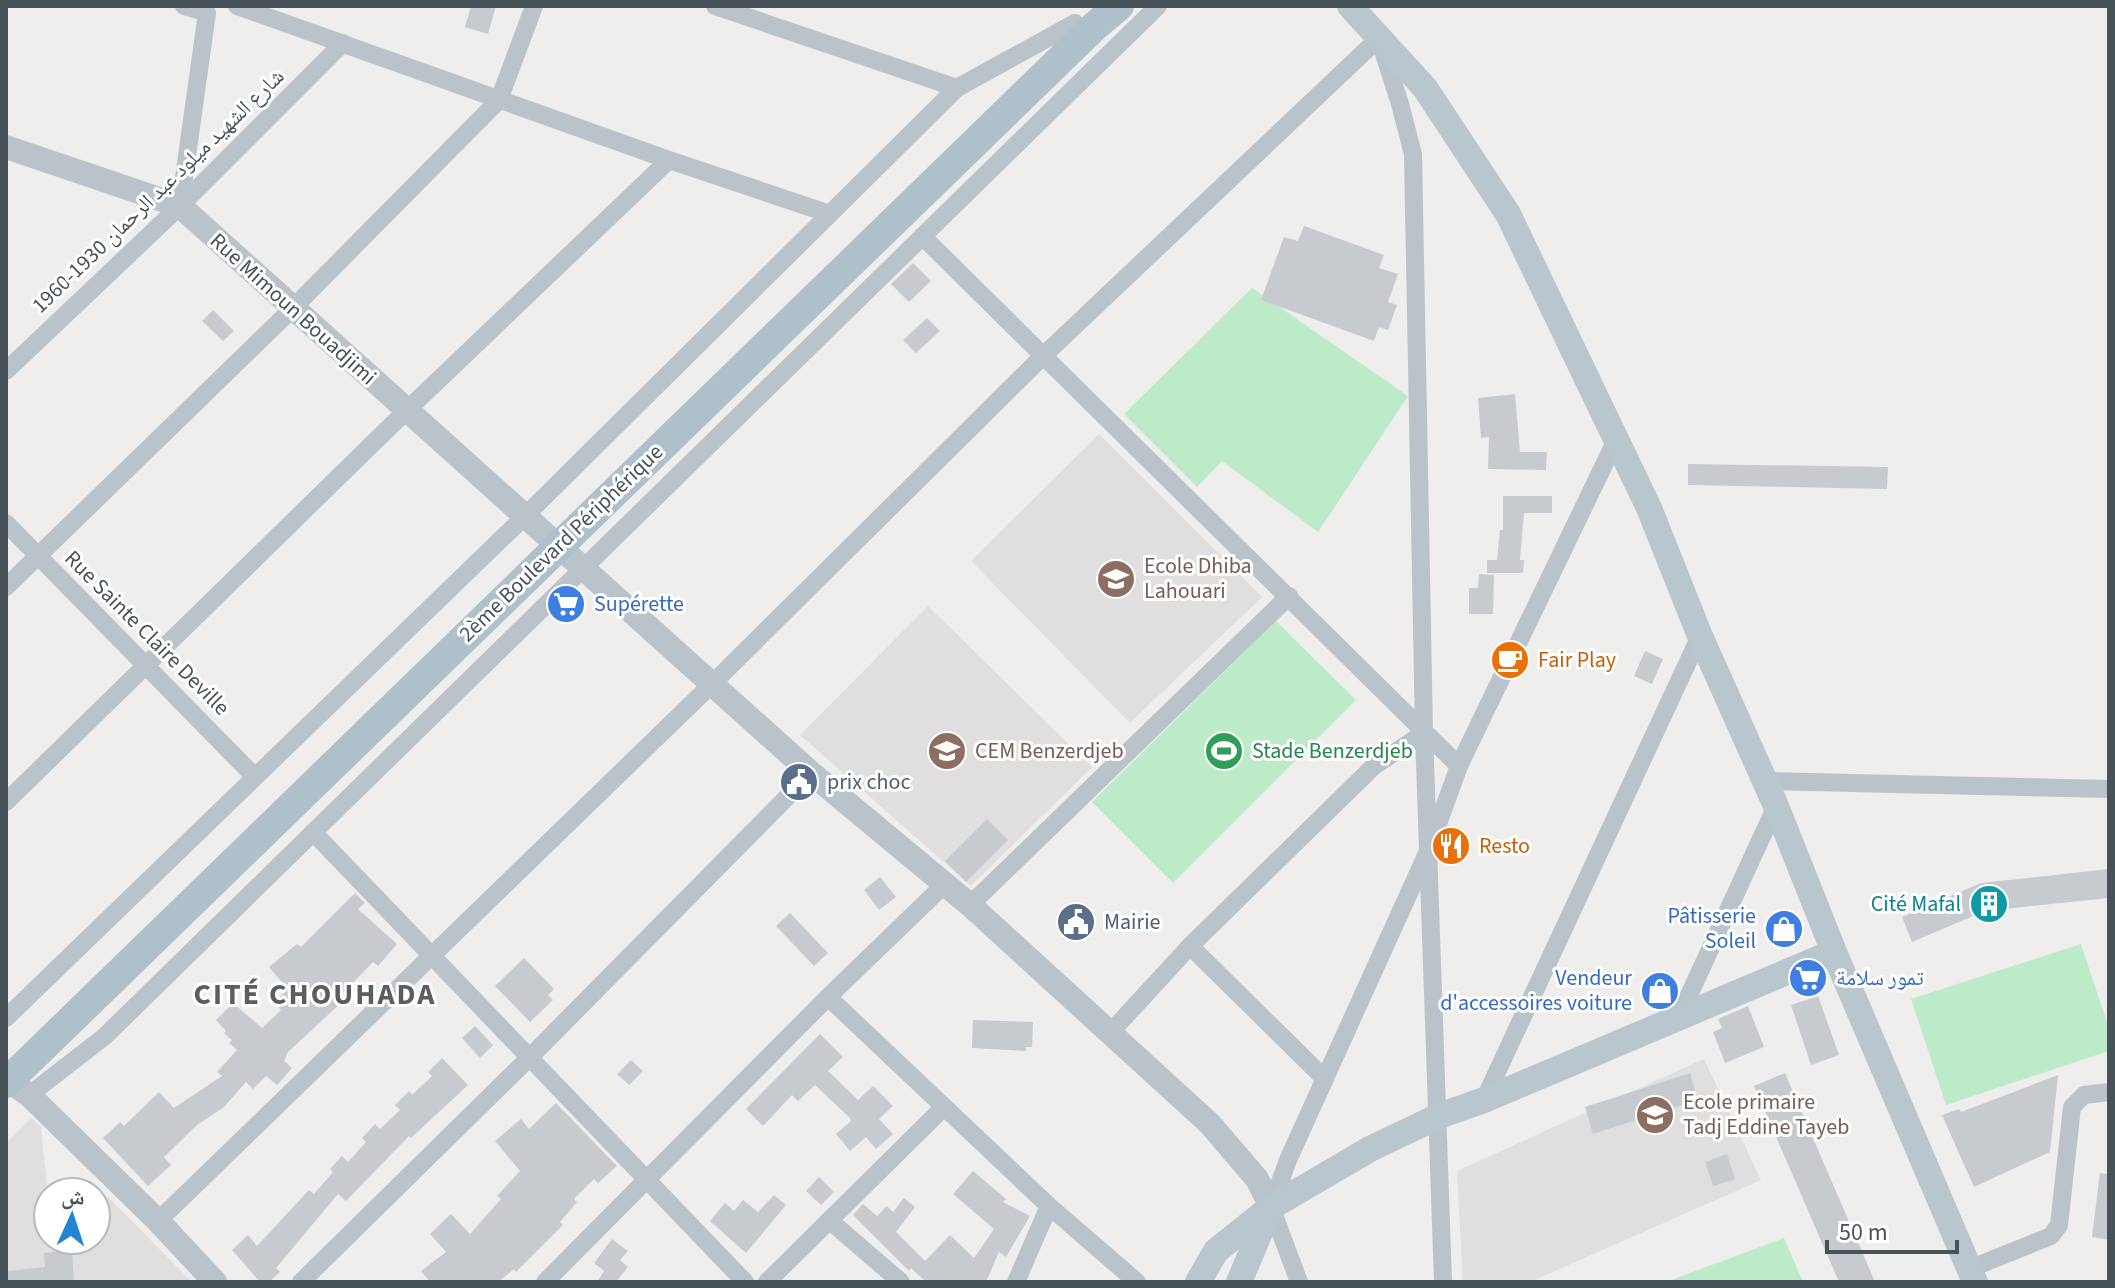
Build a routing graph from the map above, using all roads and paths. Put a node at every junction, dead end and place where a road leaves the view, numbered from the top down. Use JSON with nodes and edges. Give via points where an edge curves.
{"nodes":[{"id":1,"x":184,"y":6,"type":"edge"},
{"id":2,"x":234,"y":6,"type":"edge"},
{"id":3,"x":534,"y":6,"type":"edge"},
{"id":4,"x":715,"y":6,"type":"edge"},
{"id":5,"x":1119,"y":6,"type":"edge"},
{"id":6,"x":1158,"y":6,"type":"edge"},
{"id":7,"x":1350,"y":6,"type":"edge"},
{"id":8,"x":1363,"y":6,"type":"edge"},
{"id":9,"x":207,"y":13,"type":"junction"},
{"id":10,"x":1084,"y":15,"type":"edge"},
{"id":11,"x":1379,"y":38,"type":"junction"},
{"id":12,"x":343,"y":43,"type":"junction"},
{"id":13,"x":957,"y":88,"type":"junction"},
{"id":14,"x":499,"y":100,"type":"junction"},
{"id":15,"x":6,"y":147,"type":"edge"},
{"id":16,"x":669,"y":160,"type":"junction"},
{"id":17,"x":180,"y":206,"type":"junction"},
{"id":18,"x":830,"y":214,"type":"junction"},
{"id":19,"x":922,"y":236,"type":"junction"},
{"id":20,"x":292,"y":309,"type":"junction"},
{"id":21,"x":1043,"y":356,"type":"junction"},
{"id":22,"x":6,"y":371,"type":"edge"},
{"id":23,"x":406,"y":411,"type":"junction"},
{"id":24,"x":1615,"y":442,"type":"junction"},
{"id":25,"x":6,"y":523,"type":"edge"},
{"id":26,"x":541,"y":532,"type":"junction"},
{"id":27,"x":37,"y":555,"type":"junction"},
{"id":28,"x":583,"y":570,"type":"junction"},
{"id":29,"x":6,"y":587,"type":"edge"},
{"id":30,"x":1289,"y":596,"type":"junction"},
{"id":31,"x":1700,"y":636,"type":"junction"},
{"id":32,"x":145,"y":665,"type":"junction"},
{"id":33,"x":712,"y":684,"type":"junction"},
{"id":34,"x":1424,"y":733,"type":"junction"},
{"id":35,"x":1459,"y":766,"type":"junction"},
{"id":36,"x":811,"y":773,"type":"junction"},
{"id":37,"x":255,"y":777,"type":"junction"},
{"id":38,"x":1765,"y":781,"type":"junction"},
{"id":39,"x":2109,"y":789,"type":"edge"},
{"id":40,"x":6,"y":802,"type":"edge"},
{"id":41,"x":1776,"y":806,"type":"junction"},
{"id":42,"x":313,"y":832,"type":"junction"},
{"id":43,"x":1429,"y":849,"type":"junction"},
{"id":44,"x":946,"y":883,"type":"junction"},
{"id":45,"x":970,"y":905,"type":"junction"},
{"id":46,"x":1190,"y":946,"type":"junction"},
{"id":47,"x":1834,"y":952,"type":"junction"},
{"id":48,"x":431,"y":953,"type":"junction"},
{"id":49,"x":828,"y":997,"type":"junction"},
{"id":50,"x":1679,"y":1017,"type":"junction"},
{"id":51,"x":6,"y":1018,"type":"edge"},
{"id":52,"x":1109,"y":1034,"type":"junction"},
{"id":53,"x":529,"y":1058,"type":"junction"},
{"id":54,"x":1324,"y":1078,"type":"junction"},
{"id":55,"x":11,"y":1079,"type":"edge"},
{"id":56,"x":2109,"y":1092,"type":"edge"},
{"id":57,"x":1484,"y":1100,"type":"junction"},
{"id":58,"x":944,"y":1107,"type":"junction"},
{"id":59,"x":1439,"y":1116,"type":"junction"},
{"id":60,"x":648,"y":1178,"type":"junction"},
{"id":61,"x":1049,"y":1206,"type":"junction"},
{"id":62,"x":1271,"y":1207,"type":"junction"},
{"id":63,"x":829,"y":1220,"type":"junction"},
{"id":64,"x":158,"y":1221,"type":"junction"},
{"id":65,"x":1972,"y":1275,"type":"edge"},
{"id":66,"x":215,"y":1282,"type":"edge"},
{"id":67,"x":301,"y":1282,"type":"edge"},
{"id":68,"x":545,"y":1282,"type":"edge"},
{"id":69,"x":745,"y":1282,"type":"edge"},
{"id":70,"x":767,"y":1282,"type":"edge"},
{"id":71,"x":901,"y":1282,"type":"edge"},
{"id":72,"x":1016,"y":1282,"type":"edge"},
{"id":73,"x":1137,"y":1282,"type":"edge"},
{"id":74,"x":1198,"y":1282,"type":"edge"},
{"id":75,"x":1239,"y":1282,"type":"edge"},
{"id":76,"x":1299,"y":1282,"type":"edge"},
{"id":77,"x":1443,"y":1282,"type":"edge"}],
"edges":[{"from":1,"to":9,"type":"street"},
{"from":2,"to":9,"type":"street"},
{"from":2,"to":12,"type":"street"},
{"from":3,"to":14,"type":"street"},
{"from":4,"to":13,"type":"street"},
{"from":5,"to":26,"type":"main road","name":"2ème Boulevard Périphérique"},
{"from":6,"to":19,"type":"street"},
{"from":7,"to":11,"type":"main road"},
{"from":8,"to":11,"type":"main road"},
{"from":9,"to":17,"type":"street"},
{"from":10,"to":13,"type":"street"},
{"from":10,"to":26,"type":"main road","name":"2ème Boulevard Périphérique"},
{"from":11,"to":21,"type":"street"},
{"from":11,"to":24,"type":"main road","via":[[1425,88],[1508,214]]},
{"from":11,"to":34,"type":"street","via":[[1413,154]]},
{"from":12,"to":14,"type":"street"},
{"from":12,"to":17,"type":"street","name":"شارع الشهيد ميلود عبد الرحمان 1930-1960"},
{"from":13,"to":18,"type":"street"},
{"from":14,"to":16,"type":"street"},
{"from":14,"to":20,"type":"street"},
{"from":15,"to":17,"type":"street","name":"Rue Mimoun Bouadjimi"},
{"from":16,"to":18,"type":"street"},
{"from":16,"to":23,"type":"street"},
{"from":17,"to":20,"type":"street","name":"Rue Mimoun Bouadjimi"},
{"from":17,"to":22,"type":"street","name":"شارع الشهيد ميلود عبد الرحمان 1930-1960"},
{"from":18,"to":26,"type":"street"},
{"from":19,"to":21,"type":"street"},
{"from":19,"to":28,"type":"street"},
{"from":20,"to":23,"type":"street","name":"Rue Mimoun Bouadjimi"},
{"from":20,"to":27,"type":"street"},
{"from":21,"to":30,"type":"street"},
{"from":21,"to":33,"type":"street"},
{"from":23,"to":26,"type":"street","name":"Rue Mimoun Bouadjimi"},
{"from":23,"to":32,"type":"street"},
{"from":24,"to":31,"type":"main road","via":[[1649,508]]},
{"from":24,"to":35,"type":"street"},
{"from":25,"to":27,"type":"street","name":"Rue Sainte Claire Deville"},
{"from":26,"to":28,"type":"street","name":"Rue Mimoun Bouadjimi"},
{"from":26,"to":37,"type":"street"},
{"from":26,"to":55,"type":"main road","name":"2ème Boulevard Périphérique","via":[[278,795]]},
{"from":27,"to":29,"type":"street"},
{"from":27,"to":32,"type":"street","name":"Rue Sainte Claire Deville"},
{"from":28,"to":33,"type":"street","name":"Rue Mimoun Bouadjimi"},
{"from":28,"to":42,"type":"street"},
{"from":30,"to":34,"type":"street"},
{"from":30,"to":45,"type":"street"},
{"from":31,"to":38,"type":"main road"},
{"from":31,"to":57,"type":"street"},
{"from":32,"to":37,"type":"street","name":"Rue Sainte Claire Deville"},
{"from":32,"to":40,"type":"street"},
{"from":33,"to":36,"type":"street","name":"Rue Mimoun Bouadjimi"},
{"from":33,"to":48,"type":"street"},
{"from":34,"to":35,"type":"street"},
{"from":34,"to":43,"type":"street"},
{"from":34,"to":46,"type":"street","via":[[1374,766]]},
{"from":35,"to":43,"type":"street"},
{"from":36,"to":44,"type":"street","name":"Rue Mimoun Bouadjimi"},
{"from":36,"to":53,"type":"street"},
{"from":37,"to":51,"type":"street"},
{"from":38,"to":39,"type":"street"},
{"from":38,"to":41,"type":"main road"},
{"from":41,"to":47,"type":"main road"},
{"from":41,"to":50,"type":"street"},
{"from":42,"to":48,"type":"street"},
{"from":42,"to":55,"type":"street","via":[[104,1037]]},
{"from":43,"to":54,"type":"street"},
{"from":43,"to":59,"type":"street"},
{"from":44,"to":45,"type":"street","name":"Rue Mimoun Bouadjimi"},
{"from":44,"to":49,"type":"street"},
{"from":45,"to":52,"type":"street","name":"Rue Mimoun Bouadjimi"},
{"from":46,"to":52,"type":"street"},
{"from":46,"to":54,"type":"street"},
{"from":47,"to":50,"type":"main road"},
{"from":47,"to":65,"type":"main road"},
{"from":48,"to":53,"type":"street"},
{"from":48,"to":64,"type":"street"},
{"from":49,"to":58,"type":"street"},
{"from":49,"to":60,"type":"street"},
{"from":50,"to":57,"type":"main road"},
{"from":52,"to":62,"type":"street","name":"Rue Mimoun Bouadjimi","via":[[1210,1124],[1257,1179]]},
{"from":53,"to":60,"type":"street"},
{"from":53,"to":67,"type":"street"},
{"from":54,"to":62,"type":"street"},
{"from":55,"to":64,"type":"street"},
{"from":56,"to":65,"type":"street","via":[[2084,1095],[2072,1107],[2056,1231]]},
{"from":57,"to":59,"type":"main road"},
{"from":58,"to":61,"type":"street"},
{"from":58,"to":63,"type":"street"},
{"from":59,"to":62,"type":"main road"},
{"from":59,"to":77,"type":"street"},
{"from":60,"to":68,"type":"street"},
{"from":60,"to":69,"type":"street"},
{"from":61,"to":72,"type":"street"},
{"from":61,"to":73,"type":"street"},
{"from":62,"to":74,"type":"main road","via":[[1216,1251]]},
{"from":62,"to":75,"type":"main road"},
{"from":62,"to":76,"type":"street"},
{"from":63,"to":70,"type":"street"},
{"from":63,"to":71,"type":"street"},
{"from":64,"to":66,"type":"street"}]}
